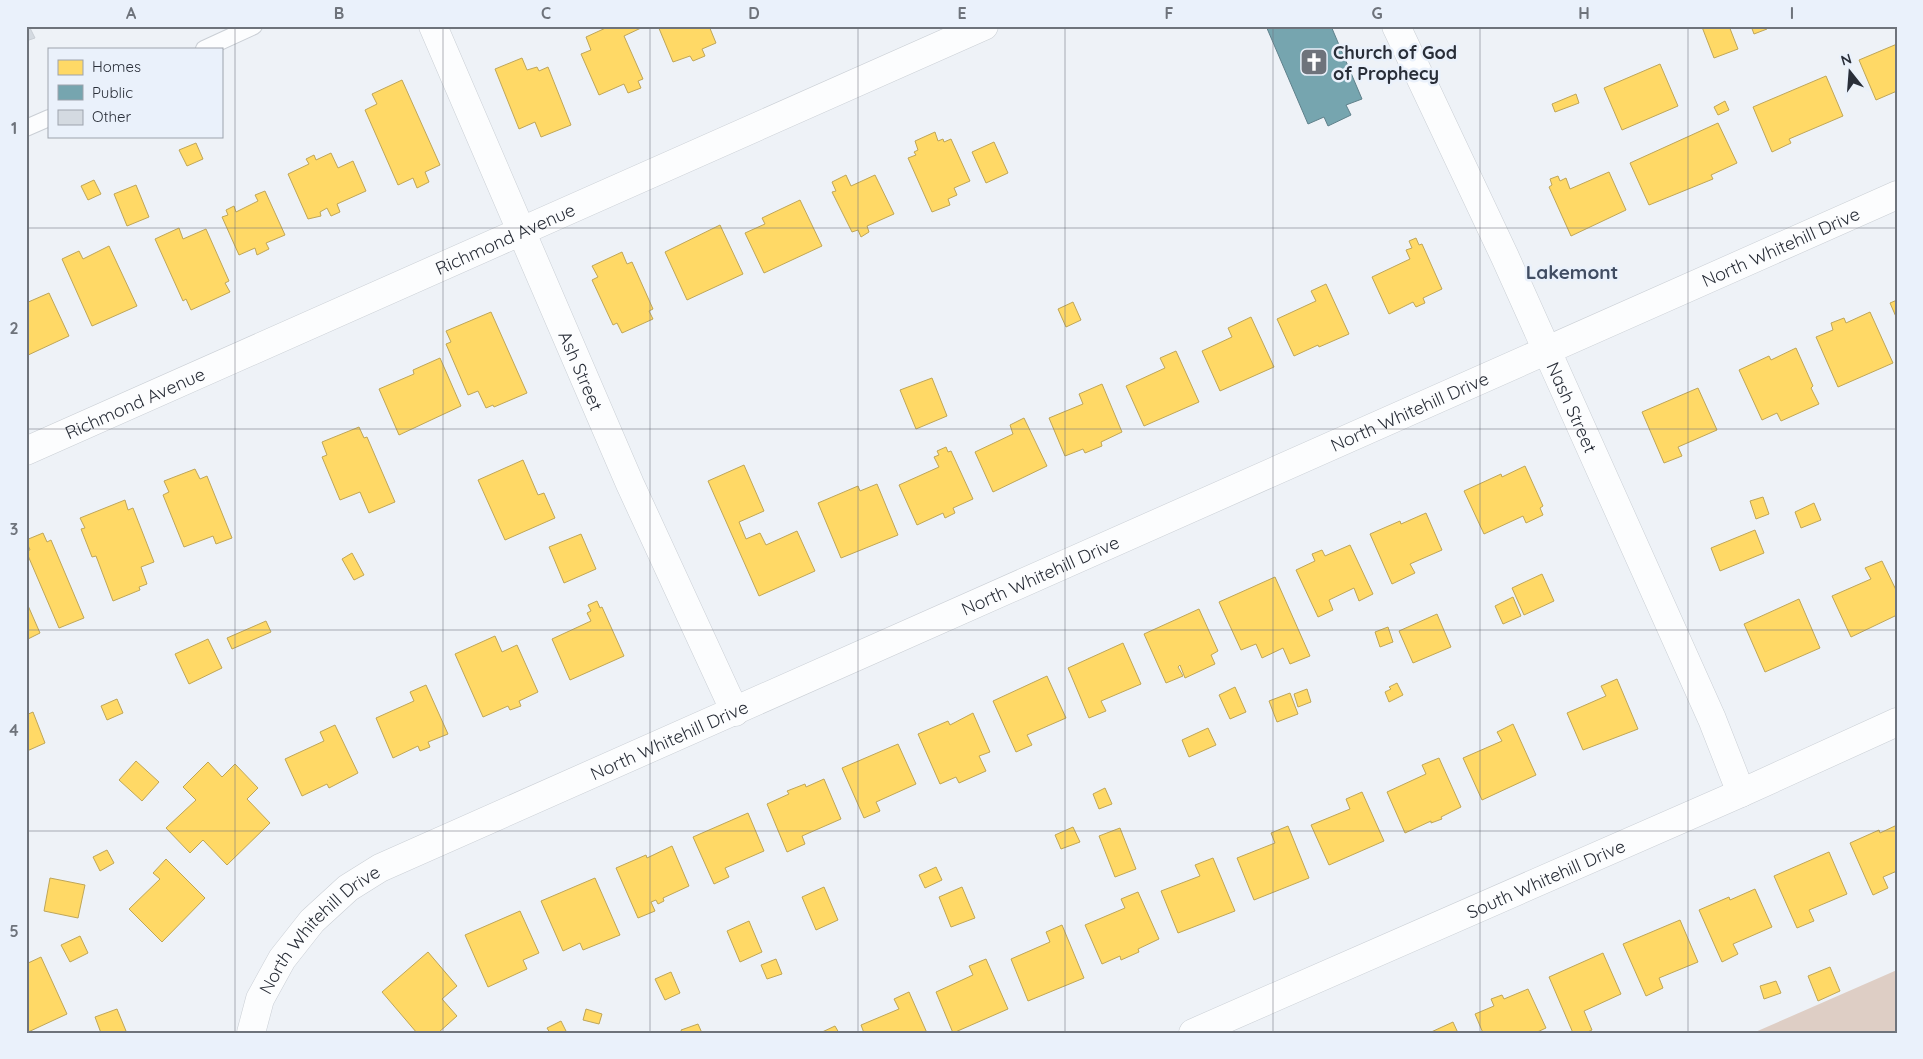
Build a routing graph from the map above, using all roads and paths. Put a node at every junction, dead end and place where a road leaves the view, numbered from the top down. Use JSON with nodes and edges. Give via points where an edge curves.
{"nodes":[{"id":1,"x":254,"y":26,"type":"edge"},
{"id":2,"x":433,"y":26,"type":"edge"},
{"id":3,"x":984,"y":26,"type":"edge"},
{"id":4,"x":1396,"y":26,"type":"edge"},
{"id":5,"x":206,"y":48,"type":"edge"},
{"id":6,"x":48,"y":118,"type":"edge"},
{"id":7,"x":26,"y":128,"type":"edge"},
{"id":8,"x":1897,"y":195,"type":"edge"},
{"id":9,"x":522,"y":232,"type":"junction"},
{"id":10,"x":1547,"y":350,"type":"junction"},
{"id":11,"x":26,"y":451,"type":"edge"},
{"id":12,"x":735,"y":712,"type":"junction"},
{"id":13,"x":1897,"y":722,"type":"edge"},
{"id":14,"x":1741,"y":792,"type":"junction"},
{"id":15,"x":251,"y":1033,"type":"edge"},
{"id":16,"x":1193,"y":1033,"type":"edge"}],
"edges":[{"from":1,"to":5,"type":"lane"},
{"from":2,"to":9,"type":"street","name":"Ash Street"},
{"from":3,"to":9,"type":"street","name":"Richmond Avenue"},
{"from":4,"to":10,"type":"street","name":"Nash Street"},
{"from":6,"to":7,"type":"lane"},
{"from":8,"to":10,"type":"street","name":"North Whitehill Drive"},
{"from":9,"to":11,"type":"street","name":"Richmond Avenue"},
{"from":9,"to":12,"type":"street","name":"Ash Street","via":[[630,484]]},
{"from":10,"to":12,"type":"street","name":"North Whitehill Drive"},
{"from":10,"to":14,"type":"street","name":"Nash Street","via":[[1712,719]]},
{"from":12,"to":15,"type":"street","name":"North Whitehill Drive","via":[[380,868],[348,888],[312,921],[282,959],[260,999]]},
{"from":13,"to":14,"type":"street","name":"South Whitehill Drive"},
{"from":14,"to":16,"type":"street","name":"South Whitehill Drive"}]}
